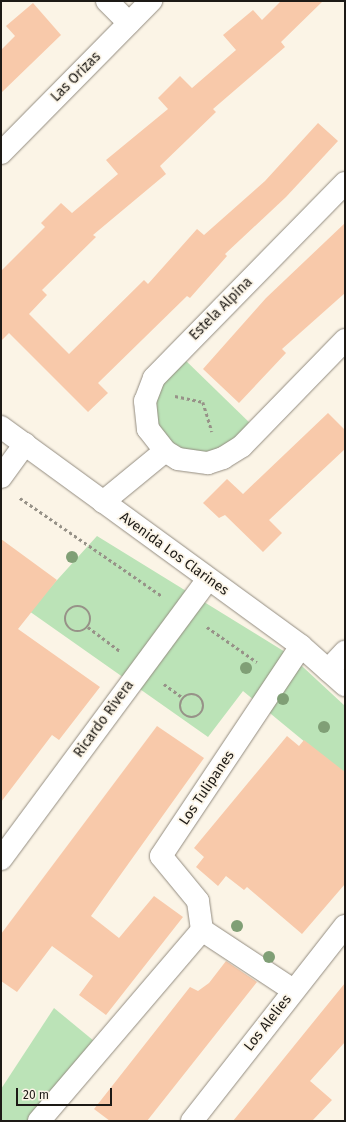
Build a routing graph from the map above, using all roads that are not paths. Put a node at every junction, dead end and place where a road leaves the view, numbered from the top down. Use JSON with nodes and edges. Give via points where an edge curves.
{"nodes":[{"id":1,"x":107,"y":1,"type":"edge"},
{"id":2,"x":151,"y":1,"type":"edge"},
{"id":3,"x":129,"y":23,"type":"junction"},
{"id":4,"x":1,"y":153,"type":"edge"},
{"id":5,"x":345,"y":183,"type":"edge"},
{"id":6,"x":345,"y":340,"type":"edge"},
{"id":7,"x":1,"y":427,"type":"edge"},
{"id":8,"x":25,"y":444,"type":"junction"},
{"id":9,"x":164,"y":451,"type":"junction"},
{"id":10,"x":1,"y":477,"type":"edge"},
{"id":11,"x":103,"y":502,"type":"junction"},
{"id":12,"x":208,"y":579,"type":"junction"},
{"id":13,"x":300,"y":646,"type":"junction"},
{"id":14,"x":345,"y":652,"type":"edge"},
{"id":15,"x":328,"y":670,"type":"junction"},
{"id":16,"x":345,"y":685,"type":"edge"},
{"id":17,"x":1,"y":859,"type":"edge"},
{"id":18,"x":345,"y":926,"type":"edge"},
{"id":19,"x":202,"y":930,"type":"junction"},
{"id":20,"x":293,"y":990,"type":"junction"},
{"id":21,"x":39,"y":1121,"type":"edge"},
{"id":22,"x":192,"y":1121,"type":"edge"}],
"edges":[{"from":1,"to":3,"type":"street"},
{"from":2,"to":3,"type":"street","name":"Las Orizas"},
{"from":3,"to":4,"type":"street","name":"Las Orizas"},
{"from":5,"to":9,"type":"street","name":"Estela Alpina","via":[[160,370],[149,388],[145,401],[148,429]]},
{"from":6,"to":9,"type":"street","via":[[242,446],[223,458],[193,463]]},
{"from":7,"to":8,"type":"street","name":"Avenida Los Clarines"},
{"from":8,"to":10,"type":"street"},
{"from":8,"to":11,"type":"street","name":"Avenida Los Clarines"},
{"from":9,"to":11,"type":"street"},
{"from":11,"to":12,"type":"street","name":"Avenida Los Clarines"},
{"from":12,"to":13,"type":"street","name":"Avenida Los Clarines"},
{"from":12,"to":17,"type":"street","name":"Ricardo Rivera"},
{"from":13,"to":15,"type":"street","name":"Avenida Los Clarines"},
{"from":13,"to":19,"type":"street","name":"Los Tulipanes","via":[[161,856],[198,901]]},
{"from":14,"to":15,"type":"street"},
{"from":15,"to":16,"type":"street","name":"Avenida Los Clarines"},
{"from":18,"to":20,"type":"street","name":"Los Alelies"},
{"from":19,"to":20,"type":"street"},
{"from":19,"to":21,"type":"street"},
{"from":20,"to":22,"type":"street","name":"Los Alelies"}]}
